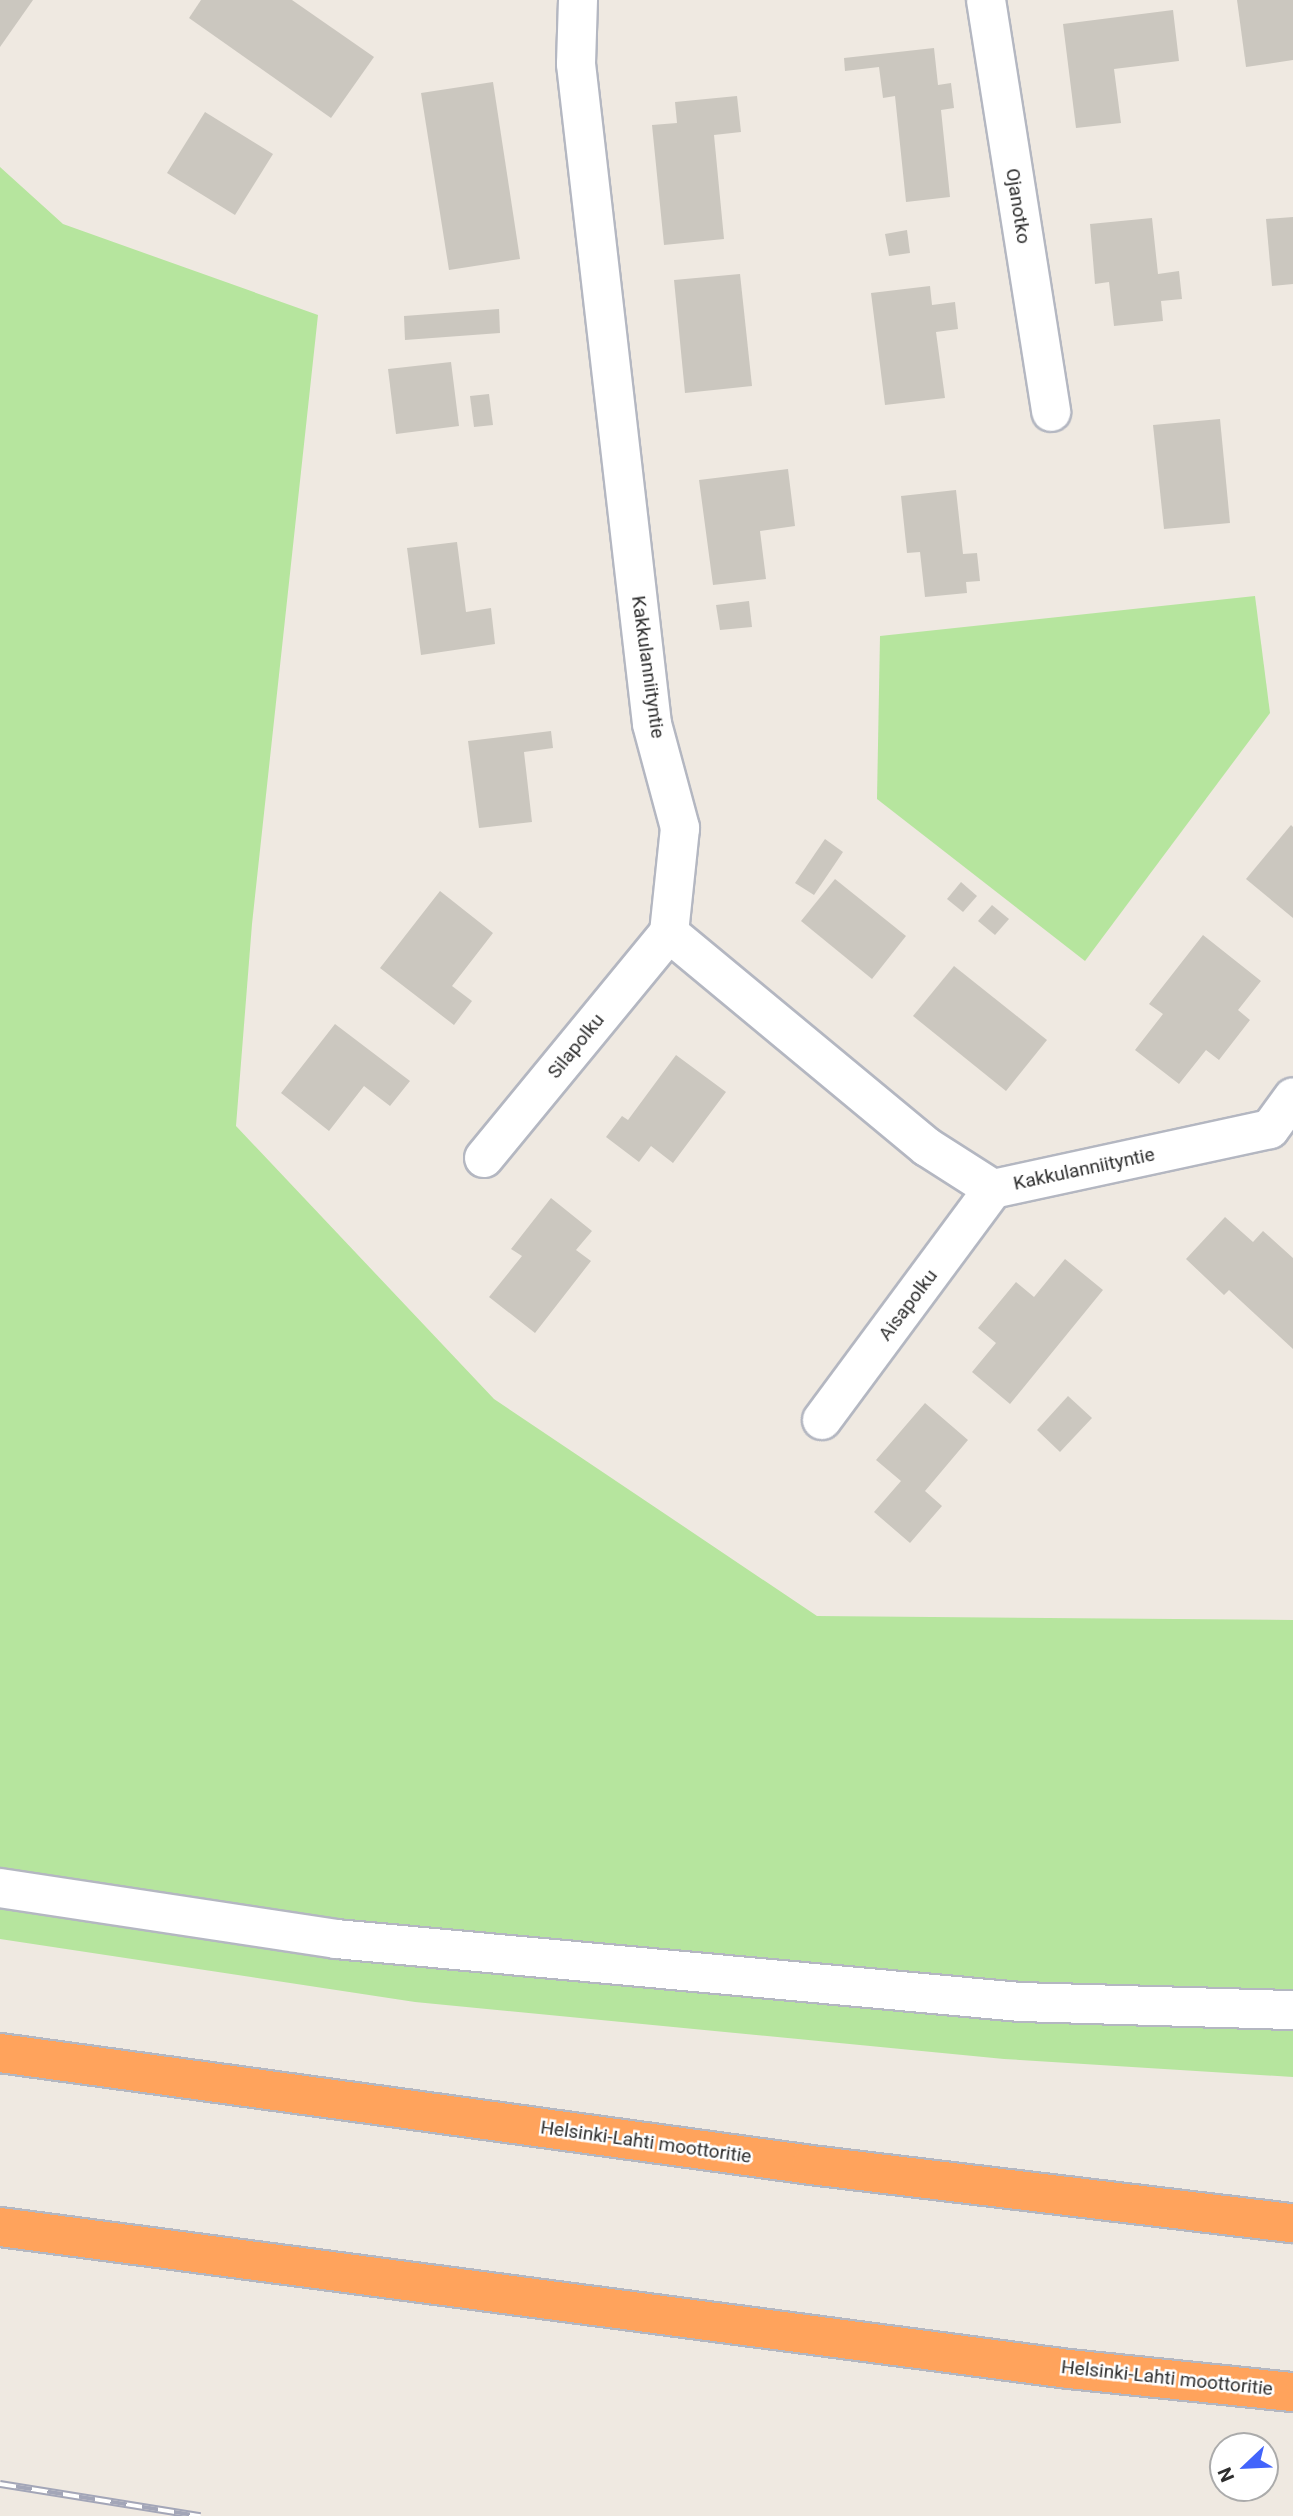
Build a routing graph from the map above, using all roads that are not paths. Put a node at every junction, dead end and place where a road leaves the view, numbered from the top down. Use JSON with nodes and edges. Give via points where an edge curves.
{"nodes":[{"id":1,"x":578,"y":0,"type":"edge"},
{"id":2,"x":986,"y":0,"type":"edge"},
{"id":3,"x":1051,"y":412,"type":"dead end"},
{"id":4,"x":669,"y":933,"type":"junction"},
{"id":5,"x":1293,"y":1097,"type":"edge"},
{"id":6,"x":1282,"y":1140,"type":"edge"},
{"id":7,"x":484,"y":1158,"type":"dead end"},
{"id":8,"x":993,"y":1189,"type":"junction"},
{"id":9,"x":822,"y":1420,"type":"dead end"},
{"id":10,"x":0,"y":1888,"type":"edge"},
{"id":11,"x":1293,"y":2011,"type":"edge"},
{"id":12,"x":0,"y":2053,"type":"edge"},
{"id":13,"x":1293,"y":2223,"type":"edge"},
{"id":14,"x":0,"y":2227,"type":"edge"},
{"id":15,"x":1293,"y":2392,"type":"edge"}],
"edges":[{"from":1,"to":4,"type":"street","name":"Kakkulanniityntie","via":[[576,64],[652,724],[680,828]]},
{"from":2,"to":3,"type":"street","name":"Ojanotko"},
{"from":4,"to":7,"type":"street","name":"Silapolku"},
{"from":4,"to":8,"type":"street","name":"Kakkulanniityntie","via":[[927,1147]]},
{"from":5,"to":6,"type":"street","name":"Kakkulanniityntie"},
{"from":6,"to":8,"type":"street","name":"Kakkulanniityntie"},
{"from":8,"to":9,"type":"street","name":"Aisapolku"},
{"from":10,"to":11,"type":"street","via":[[350,1940],[1020,2002]]},
{"from":12,"to":13,"type":"highway","name":"Helsinki-Lahti moottoritie","via":[[811,2165]]},
{"from":14,"to":15,"type":"highway","name":"Helsinki-Lahti moottoritie","via":[[1069,2369]]}]}
